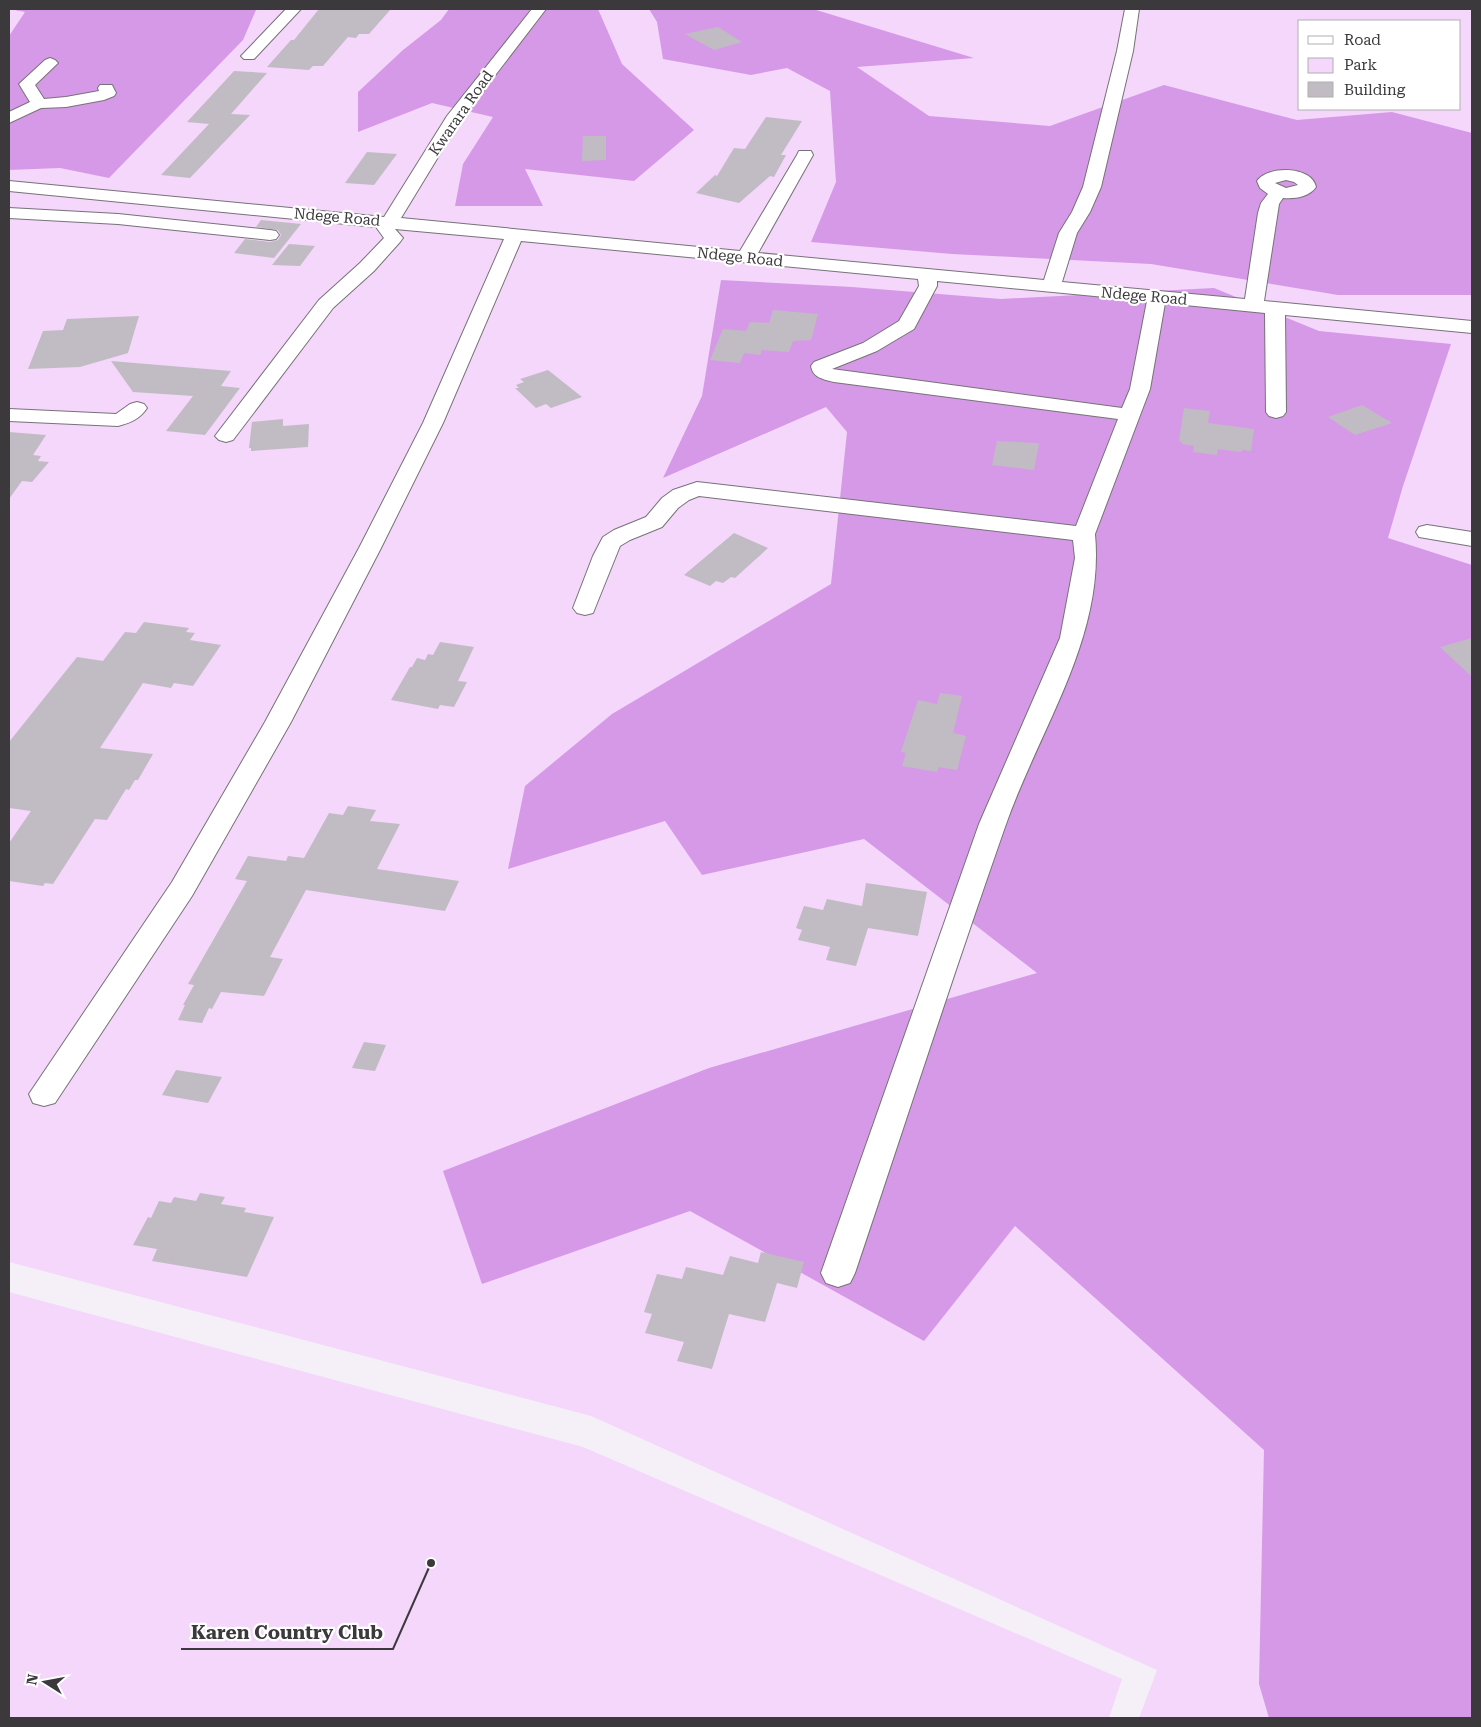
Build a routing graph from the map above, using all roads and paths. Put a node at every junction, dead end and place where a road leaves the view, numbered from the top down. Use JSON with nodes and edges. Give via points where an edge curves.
{"nodes":[{"id":1,"x":294,"y":9,"type":"edge"},
{"id":2,"x":539,"y":9,"type":"edge"},
{"id":3,"x":1132,"y":9,"type":"edge"},
{"id":4,"x":248,"y":56,"type":"dead end"},
{"id":5,"x":50,"y":63,"type":"dead end"},
{"id":6,"x":106,"y":88,"type":"dead end"},
{"id":7,"x":36,"y":104,"type":"junction"},
{"id":8,"x":9,"y":118,"type":"edge"},
{"id":9,"x":805,"y":155,"type":"dead end"},
{"id":10,"x":17,"y":187,"type":"edge"},
{"id":11,"x":1279,"y":192,"type":"dead end"},
{"id":12,"x":9,"y":204,"type":"edge"},
{"id":13,"x":9,"y":212,"type":"edge"},
{"id":14,"x":390,"y":222,"type":"junction"},
{"id":15,"x":514,"y":234,"type":"junction"},
{"id":16,"x":270,"y":236,"type":"dead end"},
{"id":17,"x":746,"y":257,"type":"junction"},
{"id":18,"x":927,"y":275,"type":"junction"},
{"id":19,"x":1052,"y":287,"type":"junction"},
{"id":20,"x":1157,"y":297,"type":"junction"},
{"id":21,"x":1254,"y":306,"type":"junction"},
{"id":22,"x":1275,"y":308,"type":"junction"},
{"id":23,"x":1472,"y":327,"type":"edge"},
{"id":24,"x":137,"y":408,"type":"dead end"},
{"id":25,"x":1276,"y":412,"type":"dead end"},
{"id":26,"x":9,"y":415,"type":"edge"},
{"id":27,"x":1131,"y":415,"type":"junction"},
{"id":28,"x":226,"y":436,"type":"dead end"},
{"id":29,"x":1427,"y":532,"type":"dead end"},
{"id":30,"x":1084,"y":534,"type":"junction"},
{"id":31,"x":1472,"y":539,"type":"edge"},
{"id":32,"x":585,"y":608,"type":"dead end"},
{"id":33,"x":44,"y":1094,"type":"dead end"},
{"id":34,"x":838,"y":1274,"type":"dead end"}],
"edges":[{"from":1,"to":4,"type":"street"},
{"from":2,"to":14,"type":"street","name":"Kwarara Road","via":[[453,119]]},
{"from":3,"to":19,"type":"street","via":[[1092,187],[1058,258]]},
{"from":5,"to":7,"type":"street","via":[[28,84],[38,102]]},
{"from":6,"to":7,"type":"street","via":[[108,93],[104,95]]},
{"from":7,"to":8,"type":"street"},
{"from":9,"to":17,"type":"street"},
{"from":10,"to":12,"type":"street"},
{"from":10,"to":14,"type":"street","name":"Ndege Road"},
{"from":11,"to":21,"type":"street","via":[[1267,213]]},
{"from":13,"to":16,"type":"street","via":[[118,219]]},
{"from":14,"to":15,"type":"street","name":"Ndege Road"},
{"from":14,"to":28,"type":"street","via":[[384,228],[394,238],[326,304]]},
{"from":15,"to":17,"type":"street","name":"Ndege Road"},
{"from":15,"to":33,"type":"street","via":[[433,422],[278,722],[182,889]]},
{"from":17,"to":18,"type":"street","name":"Ndege Road"},
{"from":18,"to":19,"type":"street","name":"Ndege Road"},
{"from":18,"to":27,"type":"street","via":[[928,286],[907,325],[870,347],[821,366],[822,372]]},
{"from":19,"to":20,"type":"street","name":"Ndege Road"},
{"from":20,"to":21,"type":"street","name":"Ndege Road"},
{"from":20,"to":27,"type":"street","via":[[1140,389]]},
{"from":21,"to":22,"type":"street","name":"Ndege Road"},
{"from":22,"to":23,"type":"street","name":"Ndege Road"},
{"from":22,"to":25,"type":"street"},
{"from":24,"to":26,"type":"street","via":[[118,420]]},
{"from":27,"to":30,"type":"street"},
{"from":29,"to":31,"type":"street"},
{"from":30,"to":32,"type":"street","via":[[697,489],[670,503],[654,522],[611,542]]},
{"from":30,"to":34,"type":"street","via":[[1086,558],[1072,638],[992,824]]}]}
